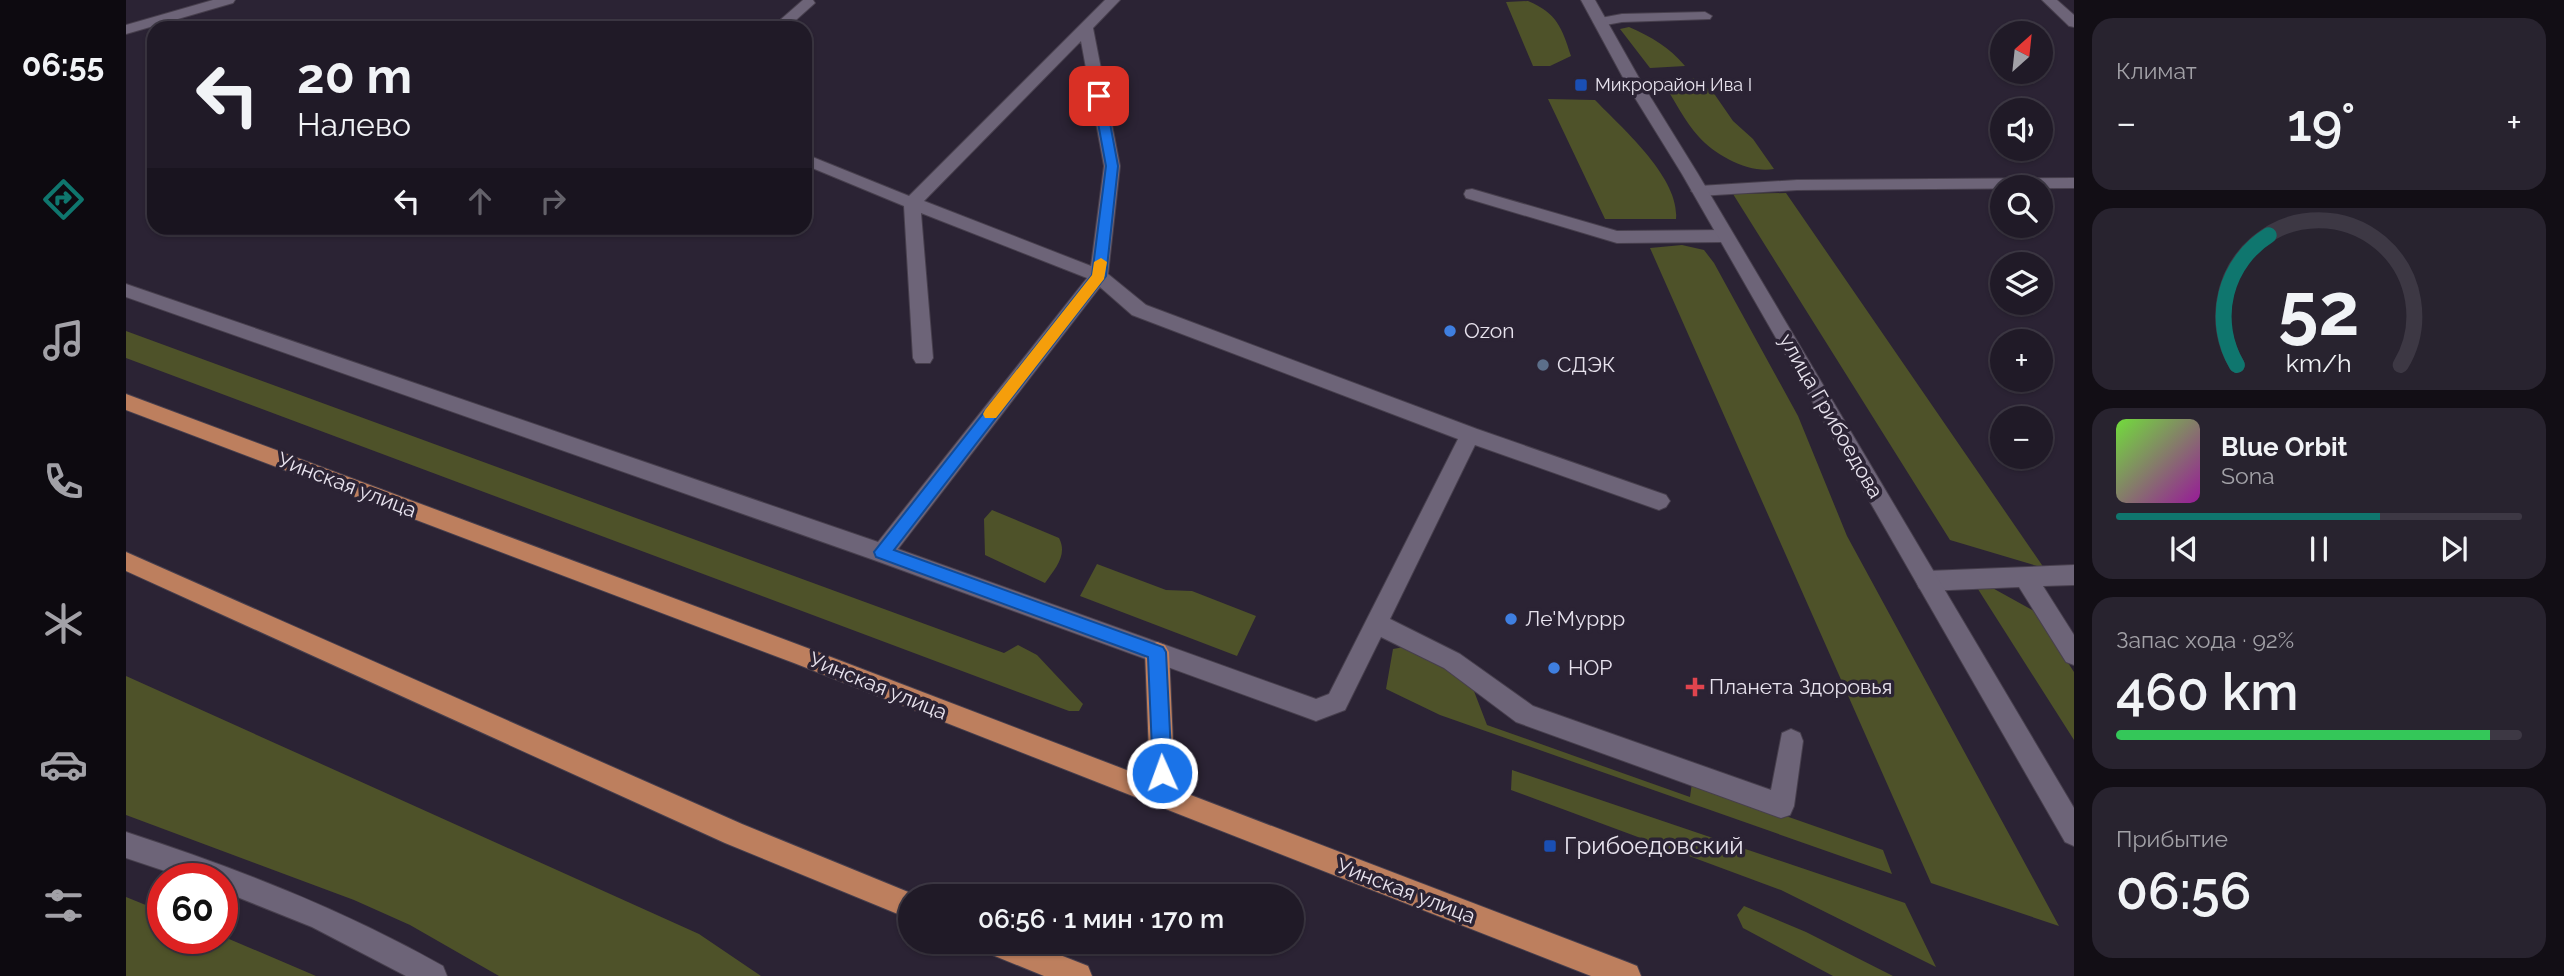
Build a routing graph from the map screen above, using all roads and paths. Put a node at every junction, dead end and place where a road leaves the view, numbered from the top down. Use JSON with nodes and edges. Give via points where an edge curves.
{"nodes":[{"id":1,"x":228,"y":0,"type":"edge"},
{"id":2,"x":1113,"y":0,"type":"edge"},
{"id":3,"x":1588,"y":0,"type":"edge"},
{"id":4,"x":2049,"y":0,"type":"edge"},
{"id":5,"x":807,"y":4,"type":"dead end"},
{"id":6,"x":1705,"y":16,"type":"dead end"},
{"id":7,"x":154,"y":21,"type":"edge"},
{"id":8,"x":786,"y":21,"type":"edge"},
{"id":9,"x":1600,"y":22,"type":"junction"},
{"id":10,"x":147,"y":23,"type":"edge"},
{"id":11,"x":2074,"y":23,"type":"edge"},
{"id":12,"x":1086,"y":27,"type":"junction"},
{"id":13,"x":126,"y":30,"type":"edge"},
{"id":14,"x":812,"y":162,"type":"edge"},
{"id":15,"x":2074,"y":183,"type":"edge"},
{"id":16,"x":1699,"y":191,"type":"junction"},
{"id":17,"x":1472,"y":194,"type":"dead end"},
{"id":18,"x":912,"y":203,"type":"junction"},
{"id":19,"x":1725,"y":236,"type":"junction"},
{"id":20,"x":1099,"y":276,"type":"junction"},
{"id":21,"x":126,"y":290,"type":"edge"},
{"id":22,"x":923,"y":358,"type":"dead end"},
{"id":23,"x":126,"y":402,"type":"edge"},
{"id":24,"x":1470,"y":435,"type":"junction"},
{"id":25,"x":1658,"y":501,"type":"dead end"},
{"id":26,"x":882,"y":552,"type":"junction"},
{"id":27,"x":126,"y":561,"type":"edge"},
{"id":28,"x":2074,"y":575,"type":"edge"},
{"id":29,"x":2025,"y":577,"type":"junction"},
{"id":30,"x":1927,"y":580,"type":"junction"},
{"id":31,"x":1376,"y":623,"type":"junction"},
{"id":32,"x":1157,"y":652,"type":"junction"},
{"id":33,"x":2074,"y":655,"type":"edge"},
{"id":34,"x":1791,"y":741,"type":"dead end"},
{"id":35,"x":1163,"y":797,"type":"junction"},
{"id":36,"x":2074,"y":833,"type":"edge"},
{"id":37,"x":126,"y":845,"type":"edge"},
{"id":38,"x":898,"y":901,"type":"edge"},
{"id":39,"x":1024,"y":954,"type":"edge"},
{"id":40,"x":433,"y":976,"type":"edge"},
{"id":41,"x":1078,"y":976,"type":"edge"},
{"id":42,"x":1627,"y":976,"type":"edge"}],
"edges":[{"from":1,"to":7,"type":"street"},
{"from":2,"to":12,"type":"street"},
{"from":3,"to":9,"type":"street","name":"улица Грибоедова"},
{"from":4,"to":11,"type":"street"},
{"from":5,"to":8,"type":"street"},
{"from":6,"to":9,"type":"street"},
{"from":9,"to":16,"type":"street","name":"улица Грибоедова"},
{"from":10,"to":13,"type":"street"},
{"from":12,"to":18,"type":"street"},
{"from":12,"to":20,"type":"street","via":[[1112,166]]},
{"from":14,"to":18,"type":"street"},
{"from":15,"to":16,"type":"street","via":[[1797,185]]},
{"from":16,"to":19,"type":"street","name":"улица Грибоедова"},
{"from":17,"to":19,"type":"street","via":[[1617,237]]},
{"from":18,"to":20,"type":"street"},
{"from":18,"to":22,"type":"street"},
{"from":19,"to":30,"type":"street","name":"улица Грибоедова"},
{"from":20,"to":24,"type":"street","via":[[1139,310]]},
{"from":20,"to":26,"type":"street"},
{"from":21,"to":26,"type":"street"},
{"from":23,"to":35,"type":"main road","name":"Уинская улица","via":[[803,656]]},
{"from":24,"to":25,"type":"street"},
{"from":24,"to":31,"type":"street"},
{"from":26,"to":32,"type":"street"},
{"from":27,"to":38,"type":"main road","via":[[734,834]]},
{"from":28,"to":29,"type":"street"},
{"from":29,"to":30,"type":"street"},
{"from":29,"to":33,"type":"street"},
{"from":30,"to":36,"type":"street","name":"улица Грибоедова"},
{"from":31,"to":32,"type":"street","via":[[1337,702],[1316,710]]},
{"from":31,"to":34,"type":"street","via":[[1452,661],[1525,714],[1781,806]]},
{"from":32,"to":35,"type":"main road"},
{"from":35,"to":42,"type":"main road","name":"Уинская улица"},
{"from":37,"to":40,"type":"street","via":[[323,917]]},
{"from":39,"to":41,"type":"main road"}]}
